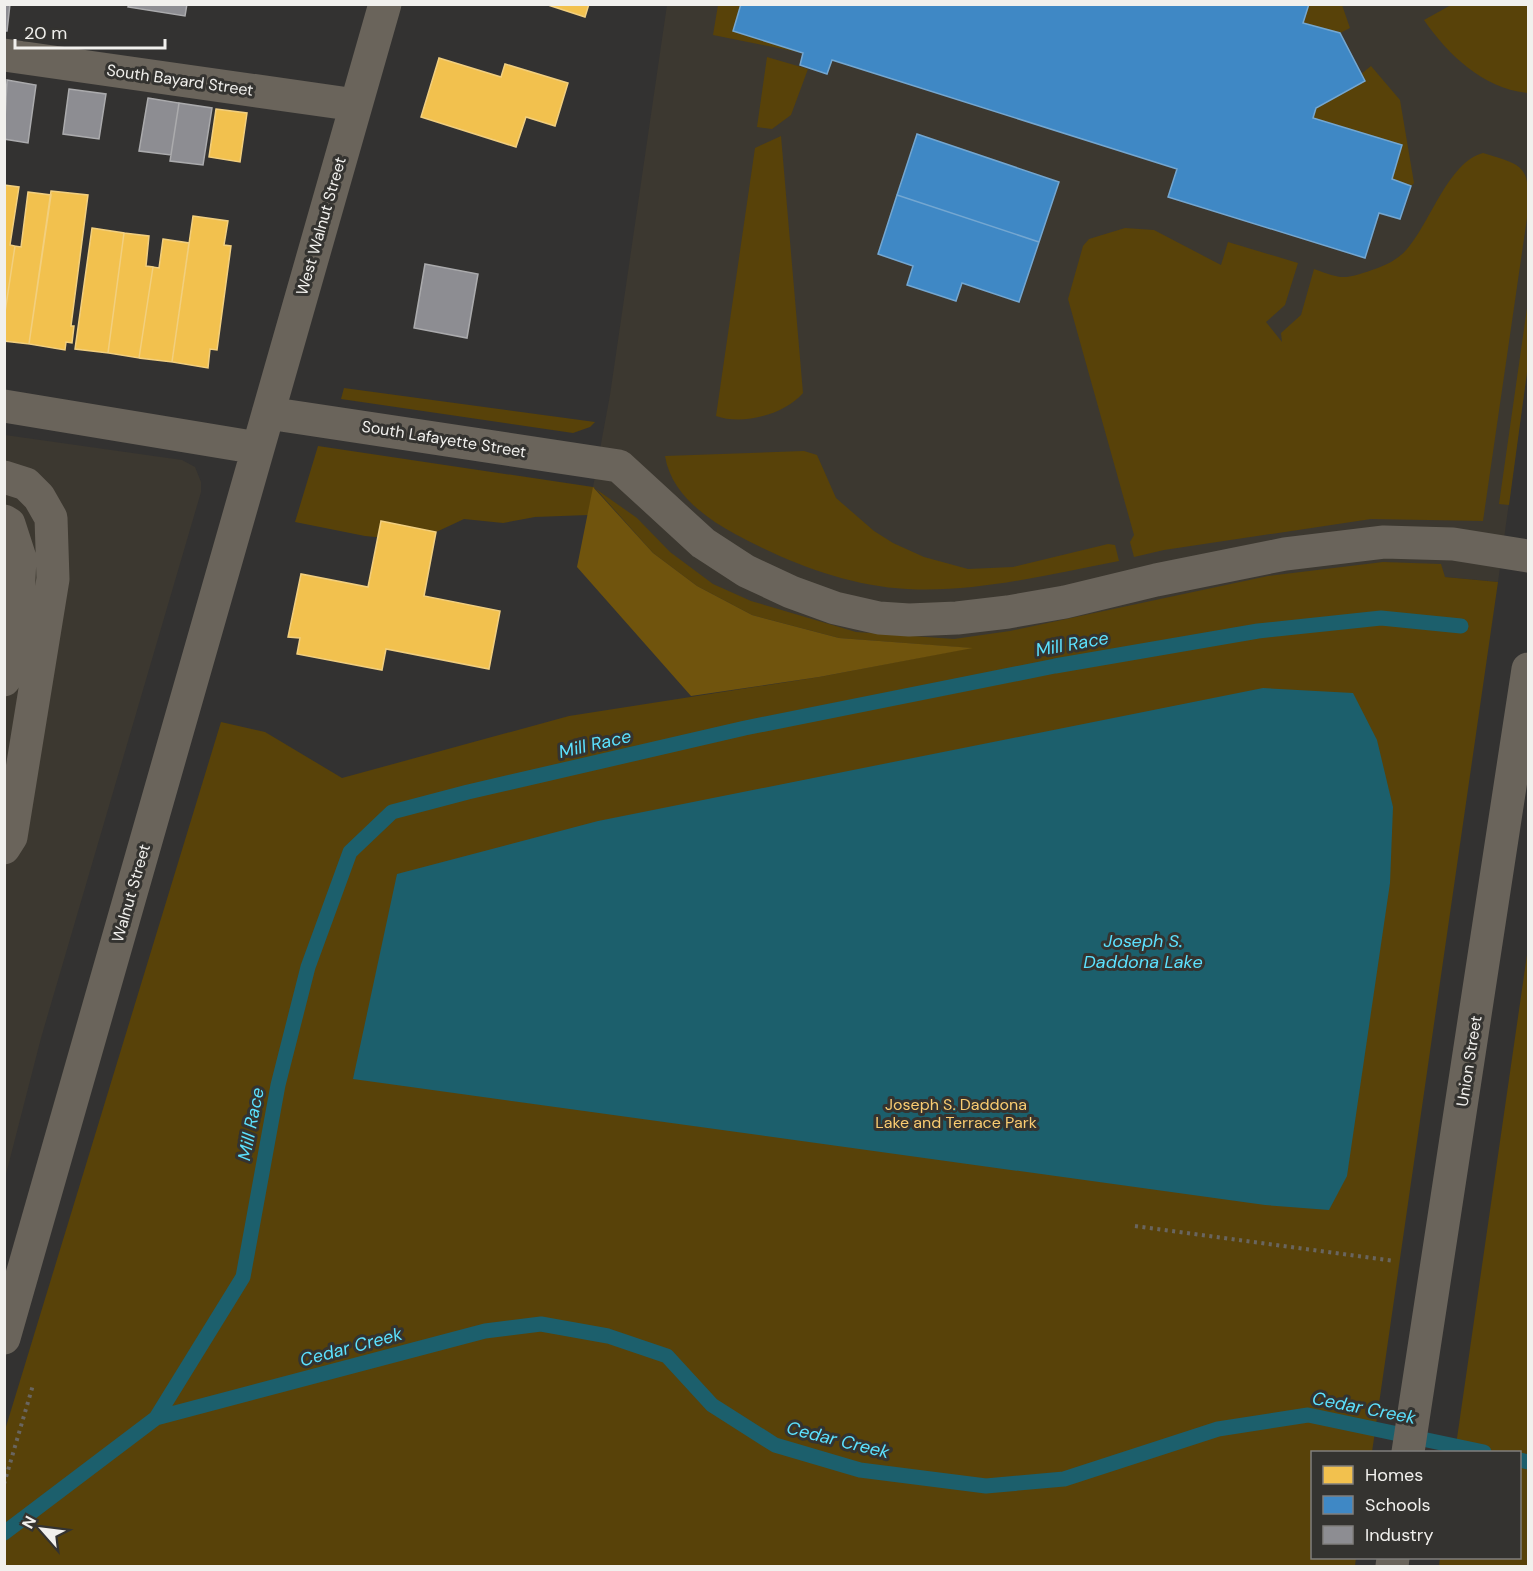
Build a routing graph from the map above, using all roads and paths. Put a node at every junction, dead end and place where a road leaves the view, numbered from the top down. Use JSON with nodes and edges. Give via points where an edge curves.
{"nodes":[{"id":1,"x":385,"y":4,"type":"edge"},
{"id":2,"x":4,"y":55,"type":"edge"},
{"id":3,"x":356,"y":105,"type":"junction"},
{"id":4,"x":4,"y":406,"type":"edge"},
{"id":5,"x":268,"y":413,"type":"junction"},
{"id":6,"x":258,"y":448,"type":"junction"},
{"id":7,"x":4,"y":477,"type":"edge"},
{"id":8,"x":4,"y":521,"type":"edge"},
{"id":9,"x":1528,"y":556,"type":"edge"},
{"id":10,"x":1528,"y":669,"type":"edge"},
{"id":11,"x":4,"y":680,"type":"edge"},
{"id":12,"x":4,"y":848,"type":"edge"},
{"id":13,"x":1135,"y":1226,"type":"dead end"},
{"id":14,"x":1359,"y":1256,"type":"dead end"},
{"id":15,"x":4,"y":1338,"type":"edge"},
{"id":16,"x":33,"y":1384,"type":"dead end"},
{"id":17,"x":1408,"y":1451,"type":"edge"},
{"id":18,"x":4,"y":1484,"type":"edge"}],
"edges":[{"from":1,"to":3,"type":"street","name":"West Walnut Street"},
{"from":2,"to":3,"type":"street","name":"South Bayard Street"},
{"from":3,"to":5,"type":"street","name":"West Walnut Street"},
{"from":4,"to":6,"type":"street"},
{"from":5,"to":6,"type":"street","name":"West Walnut Street"},
{"from":5,"to":9,"type":"street","name":"South Lafayette Street","via":[[619,466],[703,543],[746,571],[813,600],[879,618],[957,618],[1008,612],[1285,554],[1384,542],[1452,544]]},
{"from":6,"to":15,"type":"street","name":"Walnut Street"},
{"from":7,"to":12,"type":"street","via":[[26,484],[51,518],[53,579],[11,837]]},
{"from":8,"to":11,"type":"street","via":[[9,524],[20,558],[18,599]]},
{"from":10,"to":17,"type":"street","name":"Union Street"},
{"from":13,"to":14,"type":"path"},
{"from":16,"to":18,"type":"path"}]}
